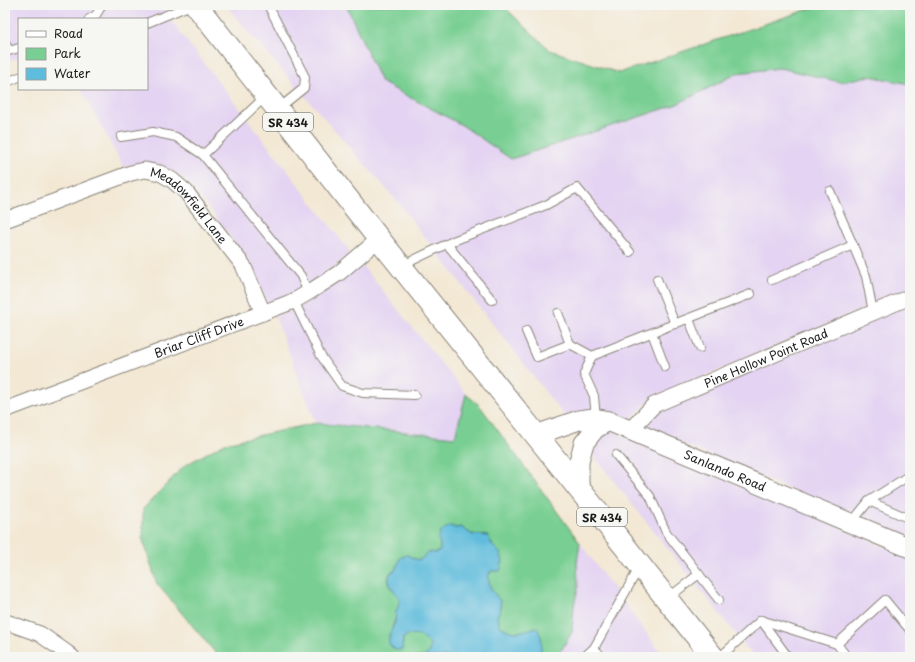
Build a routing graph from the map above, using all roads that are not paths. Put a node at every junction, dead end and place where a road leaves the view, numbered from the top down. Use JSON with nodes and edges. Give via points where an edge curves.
{"nodes":[{"id":1,"x":102,"y":5,"type":"edge"},
{"id":2,"x":191,"y":5,"type":"edge"},
{"id":3,"x":196,"y":5,"type":"edge"},
{"id":4,"x":268,"y":5,"type":"edge"},
{"id":5,"x":91,"y":18,"type":"edge"},
{"id":6,"x":148,"y":23,"type":"edge"},
{"id":7,"x":5,"y":42,"type":"edge"},
{"id":8,"x":18,"y":48,"type":"edge"},
{"id":9,"x":18,"y":77,"type":"edge"},
{"id":10,"x":5,"y":83,"type":"edge"},
{"id":11,"x":272,"y":102,"type":"junction"},
{"id":12,"x":121,"y":137,"type":"dead end"},
{"id":13,"x":203,"y":155,"type":"junction"},
{"id":14,"x":830,"y":190,"type":"dead end"},
{"id":15,"x":5,"y":220,"type":"edge"},
{"id":16,"x":379,"y":240,"type":"junction"},
{"id":17,"x":447,"y":244,"type":"junction"},
{"id":18,"x":853,"y":245,"type":"junction"},
{"id":19,"x":630,"y":252,"type":"dead end"},
{"id":20,"x":401,"y":266,"type":"junction"},
{"id":21,"x":657,"y":278,"type":"dead end"},
{"id":22,"x":772,"y":280,"type":"dead end"},
{"id":23,"x":308,"y":293,"type":"junction"},
{"id":24,"x":751,"y":294,"type":"dead end"},
{"id":25,"x":910,"y":297,"type":"edge"},
{"id":26,"x":492,"y":300,"type":"dead end"},
{"id":27,"x":294,"y":301,"type":"junction"},
{"id":28,"x":873,"y":312,"type":"junction"},
{"id":29,"x":263,"y":313,"type":"junction"},
{"id":30,"x":558,"y":314,"type":"dead end"},
{"id":31,"x":689,"y":319,"type":"junction"},
{"id":32,"x":675,"y":324,"type":"junction"},
{"id":33,"x":526,"y":331,"type":"dead end"},
{"id":34,"x":652,"y":333,"type":"junction"},
{"id":35,"x":570,"y":344,"type":"junction"},
{"id":36,"x":700,"y":348,"type":"dead end"},
{"id":37,"x":592,"y":356,"type":"junction"},
{"id":38,"x":665,"y":367,"type":"dead end"},
{"id":39,"x":415,"y":395,"type":"dead end"},
{"id":40,"x":5,"y":410,"type":"edge"},
{"id":41,"x":602,"y":420,"type":"junction"},
{"id":42,"x":630,"y":430,"type":"junction"},
{"id":43,"x":536,"y":435,"type":"junction"},
{"id":44,"x":616,"y":455,"type":"dead end"},
{"id":45,"x":910,"y":475,"type":"edge"},
{"id":46,"x":579,"y":488,"type":"junction"},
{"id":47,"x":869,"y":501,"type":"junction"},
{"id":48,"x":910,"y":519,"type":"edge"},
{"id":49,"x":851,"y":523,"type":"junction"},
{"id":50,"x":910,"y":548,"type":"edge"},
{"id":51,"x":640,"y":566,"type":"junction"},
{"id":52,"x":699,"y":574,"type":"junction"},
{"id":53,"x":667,"y":599,"type":"junction"},
{"id":54,"x":719,"y":600,"type":"dead end"},
{"id":55,"x":760,"y":620,"type":"junction"},
{"id":56,"x":5,"y":622,"type":"edge"},
{"id":57,"x":910,"y":630,"type":"edge"},
{"id":58,"x":837,"y":644,"type":"junction"},
{"id":59,"x":594,"y":648,"type":"junction"},
{"id":60,"x":72,"y":657,"type":"edge"},
{"id":61,"x":584,"y":657,"type":"edge"},
{"id":62,"x":602,"y":657,"type":"edge"},
{"id":63,"x":712,"y":657,"type":"edge"},
{"id":64,"x":720,"y":657,"type":"edge"},
{"id":65,"x":788,"y":657,"type":"edge"},
{"id":66,"x":847,"y":657,"type":"edge"}],
"edges":[{"from":1,"to":5,"type":"lane","via":[[96,15]]},
{"from":2,"to":6,"type":"lane"},
{"from":3,"to":11,"type":"main road","number":"SR 434"},
{"from":4,"to":11,"type":"lane","via":[[305,77],[304,88]]},
{"from":7,"to":8,"type":"lane","via":[[9,51]]},
{"from":9,"to":10,"type":"lane"},
{"from":11,"to":13,"type":"lane"},
{"from":11,"to":16,"type":"main road","number":"SR 434"},
{"from":12,"to":13,"type":"lane","via":[[153,132],[176,137]]},
{"from":13,"to":23,"type":"lane","via":[[301,276]]},
{"from":14,"to":18,"type":"lane"},
{"from":15,"to":29,"type":"street","name":"Meadowfield Lane","via":[[131,173],[145,170],[160,173],[186,192],[243,266]]},
{"from":16,"to":20,"type":"main road","number":"SR 434"},
{"from":16,"to":23,"type":"street","name":"Briar Cliff Drive","via":[[339,273]]},
{"from":17,"to":19,"type":"lane","via":[[546,205],[577,188]]},
{"from":17,"to":20,"type":"lane"},
{"from":17,"to":26,"type":"lane"},
{"from":18,"to":22,"type":"lane"},
{"from":18,"to":28,"type":"lane","via":[[866,276]]},
{"from":20,"to":43,"type":"main road","number":"SR 434"},
{"from":21,"to":32,"type":"lane"},
{"from":23,"to":27,"type":"street","name":"Briar Cliff Drive"},
{"from":24,"to":31,"type":"lane"},
{"from":25,"to":28,"type":"street","name":"Pine Hollow Point Road"},
{"from":27,"to":29,"type":"street","name":"Briar Cliff Drive"},
{"from":27,"to":39,"type":"lane","via":[[321,356],[342,386],[363,393]]},
{"from":28,"to":42,"type":"street","name":"Pine Hollow Point Road","via":[[654,405]]},
{"from":29,"to":40,"type":"street","name":"Briar Cliff Drive"},
{"from":30,"to":35,"type":"lane"},
{"from":31,"to":32,"type":"lane"},
{"from":31,"to":36,"type":"lane"},
{"from":32,"to":34,"type":"lane"},
{"from":33,"to":35,"type":"lane","via":[[537,358]]},
{"from":34,"to":37,"type":"lane"},
{"from":34,"to":38,"type":"lane"},
{"from":35,"to":37,"type":"lane"},
{"from":37,"to":41,"type":"lane","via":[[584,374]]},
{"from":41,"to":42,"type":"street","name":"Sanlando Road"},
{"from":41,"to":43,"type":"street","name":"Sanlando Road","via":[[579,420]]},
{"from":41,"to":46,"type":"street","via":[[584,443],[579,461]]},
{"from":42,"to":49,"type":"street","name":"Sanlando Road"},
{"from":43,"to":46,"type":"main road","number":"SR 434"},
{"from":44,"to":52,"type":"lane","via":[[650,496],[666,532]]},
{"from":45,"to":47,"type":"lane"},
{"from":46,"to":51,"type":"main road","number":"SR 434"},
{"from":47,"to":48,"type":"lane"},
{"from":47,"to":49,"type":"lane"},
{"from":49,"to":50,"type":"street","name":"Sanlando Road"},
{"from":51,"to":53,"type":"main road","number":"SR 434"},
{"from":51,"to":59,"type":"lane"},
{"from":52,"to":53,"type":"lane"},
{"from":52,"to":54,"type":"lane"},
{"from":53,"to":63,"type":"main road","number":"SR 434"},
{"from":55,"to":58,"type":"lane"},
{"from":55,"to":64,"type":"lane"},
{"from":55,"to":65,"type":"lane"},
{"from":56,"to":60,"type":"street","via":[[40,634]]},
{"from":57,"to":58,"type":"lane","via":[[885,600]]},
{"from":58,"to":66,"type":"lane"},
{"from":59,"to":61,"type":"lane"},
{"from":59,"to":62,"type":"lane"}]}
